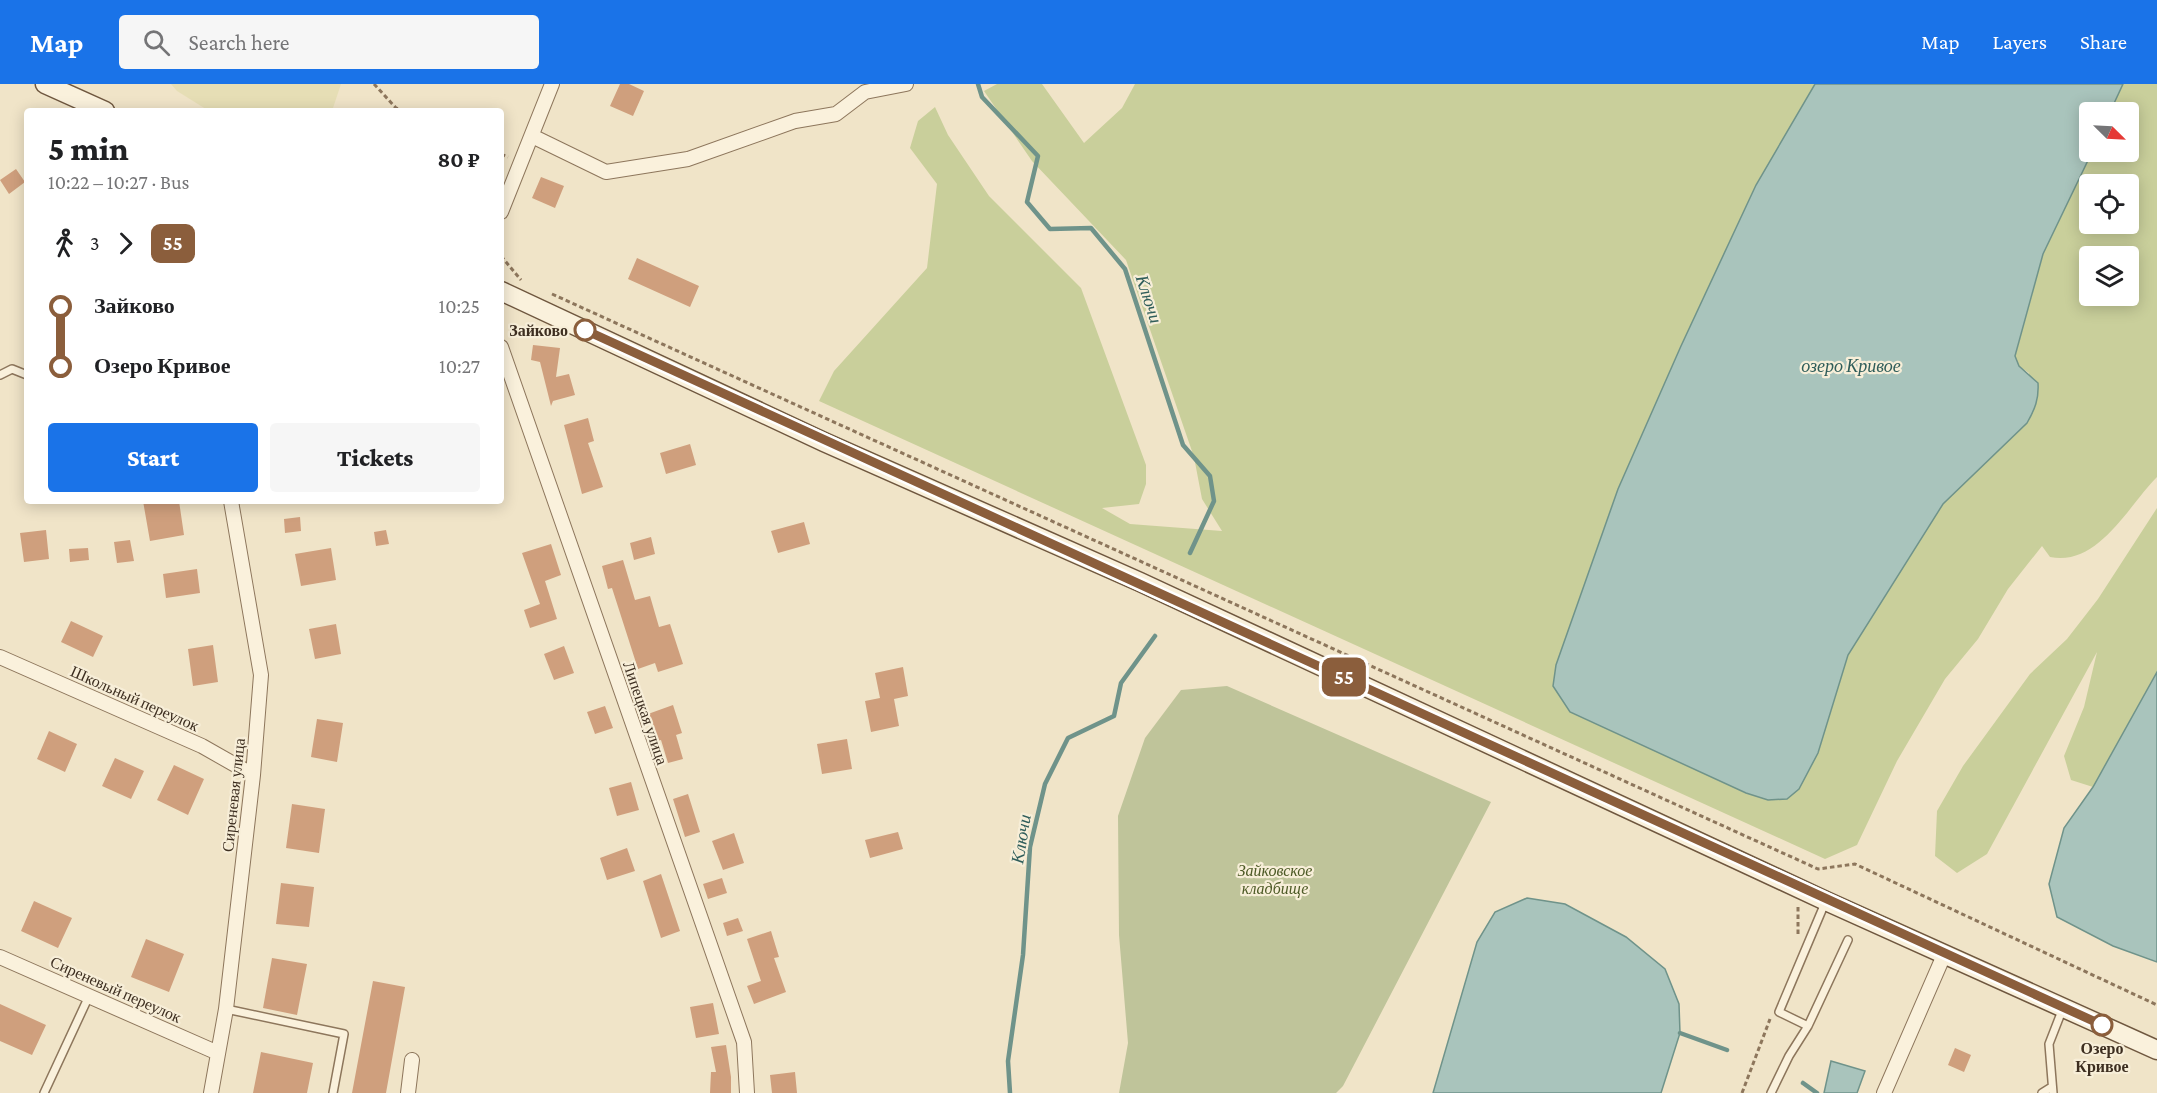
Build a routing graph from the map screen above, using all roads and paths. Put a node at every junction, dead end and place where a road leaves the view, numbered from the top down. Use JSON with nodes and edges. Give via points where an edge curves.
{"nodes":[{"id":1,"x":45,"y":84,"type":"edge"},
{"id":2,"x":374,"y":84,"type":"edge"},
{"id":3,"x":552,"y":84,"type":"edge"},
{"id":4,"x":906,"y":84,"type":"edge"},
{"id":5,"x":98,"y":108,"type":"edge"},
{"id":6,"x":396,"y":108,"type":"edge"},
{"id":7,"x":531,"y":135,"type":"junction"},
{"id":8,"x":504,"y":204,"type":"edge"},
{"id":9,"x":504,"y":260,"type":"edge"},
{"id":10,"x":531,"y":285,"type":"dead end"},
{"id":11,"x":542,"y":290,"type":"dead end"},
{"id":12,"x":504,"y":292,"type":"edge"},
{"id":13,"x":504,"y":356,"type":"edge"},
{"id":14,"x":24,"y":374,"type":"edge"},
{"id":15,"x":0,"y":375,"type":"edge"},
{"id":16,"x":232,"y":504,"type":"edge"},
{"id":17,"x":0,"y":657,"type":"edge"},
{"id":18,"x":253,"y":775,"type":"junction"},
{"id":19,"x":1826,"y":901,"type":"junction"},
{"id":20,"x":1848,"y":940,"type":"dead end"},
{"id":21,"x":1944,"y":955,"type":"junction"},
{"id":22,"x":0,"y":957,"type":"edge"},
{"id":23,"x":89,"y":996,"type":"junction"},
{"id":24,"x":2157,"y":1005,"type":"edge"},
{"id":25,"x":2063,"y":1008,"type":"junction"},
{"id":26,"x":226,"y":1009,"type":"junction"},
{"id":27,"x":1808,"y":1026,"type":"junction"},
{"id":28,"x":2157,"y":1050,"type":"edge"},
{"id":29,"x":218,"y":1053,"type":"junction"},
{"id":30,"x":412,"y":1060,"type":"dead end"},
{"id":31,"x":2051,"y":1090,"type":"edge"},
{"id":32,"x":44,"y":1093,"type":"edge"},
{"id":33,"x":211,"y":1093,"type":"edge"},
{"id":34,"x":333,"y":1093,"type":"edge"},
{"id":35,"x":408,"y":1093,"type":"edge"},
{"id":36,"x":747,"y":1093,"type":"edge"},
{"id":37,"x":1771,"y":1093,"type":"edge"},
{"id":38,"x":1884,"y":1093,"type":"edge"},
{"id":39,"x":2042,"y":1093,"type":"edge"}],
"edges":[{"from":1,"to":5,"type":"main road"},
{"from":2,"to":6,"type":"path"},
{"from":3,"to":7,"type":"street"},
{"from":4,"to":7,"type":"street","via":[[865,92],[836,114],[795,121],[688,159],[606,172]]},
{"from":7,"to":8,"type":"street"},
{"from":9,"to":10,"type":"path","via":[[520,280]]},
{"from":11,"to":24,"type":"path","via":[[1818,869],[1856,864]]},
{"from":12,"to":19,"type":"main road"},
{"from":13,"to":36,"type":"street","name":"Липецкая улица","via":[[744,1042]]},
{"from":14,"to":15,"type":"lane","via":[[12,369]]},
{"from":16,"to":18,"type":"street","name":"Сиреневая улица","via":[[261,675]]},
{"from":17,"to":18,"type":"street","name":"Школьный переулок","via":[[202,746]]},
{"from":18,"to":26,"type":"street","name":"Сиреневая улица"},
{"from":19,"to":21,"type":"main road"},
{"from":19,"to":27,"type":"lane","via":[[1779,1012]]},
{"from":20,"to":27,"type":"lane"},
{"from":21,"to":25,"type":"main road"},
{"from":21,"to":38,"type":"street"},
{"from":22,"to":23,"type":"street","name":"Сиреневый переулок"},
{"from":23,"to":29,"type":"street","name":"Сиреневый переулок"},
{"from":23,"to":32,"type":"lane"},
{"from":25,"to":28,"type":"main road"},
{"from":25,"to":31,"type":"lane","via":[[2049,1044]]},
{"from":26,"to":29,"type":"street","name":"Сиреневая улица"},
{"from":26,"to":34,"type":"lane","via":[[345,1034]]},
{"from":27,"to":37,"type":"lane"},
{"from":29,"to":33,"type":"street","name":"Сиреневая улица"},
{"from":30,"to":35,"type":"street"},
{"from":31,"to":39,"type":"lane"}]}
